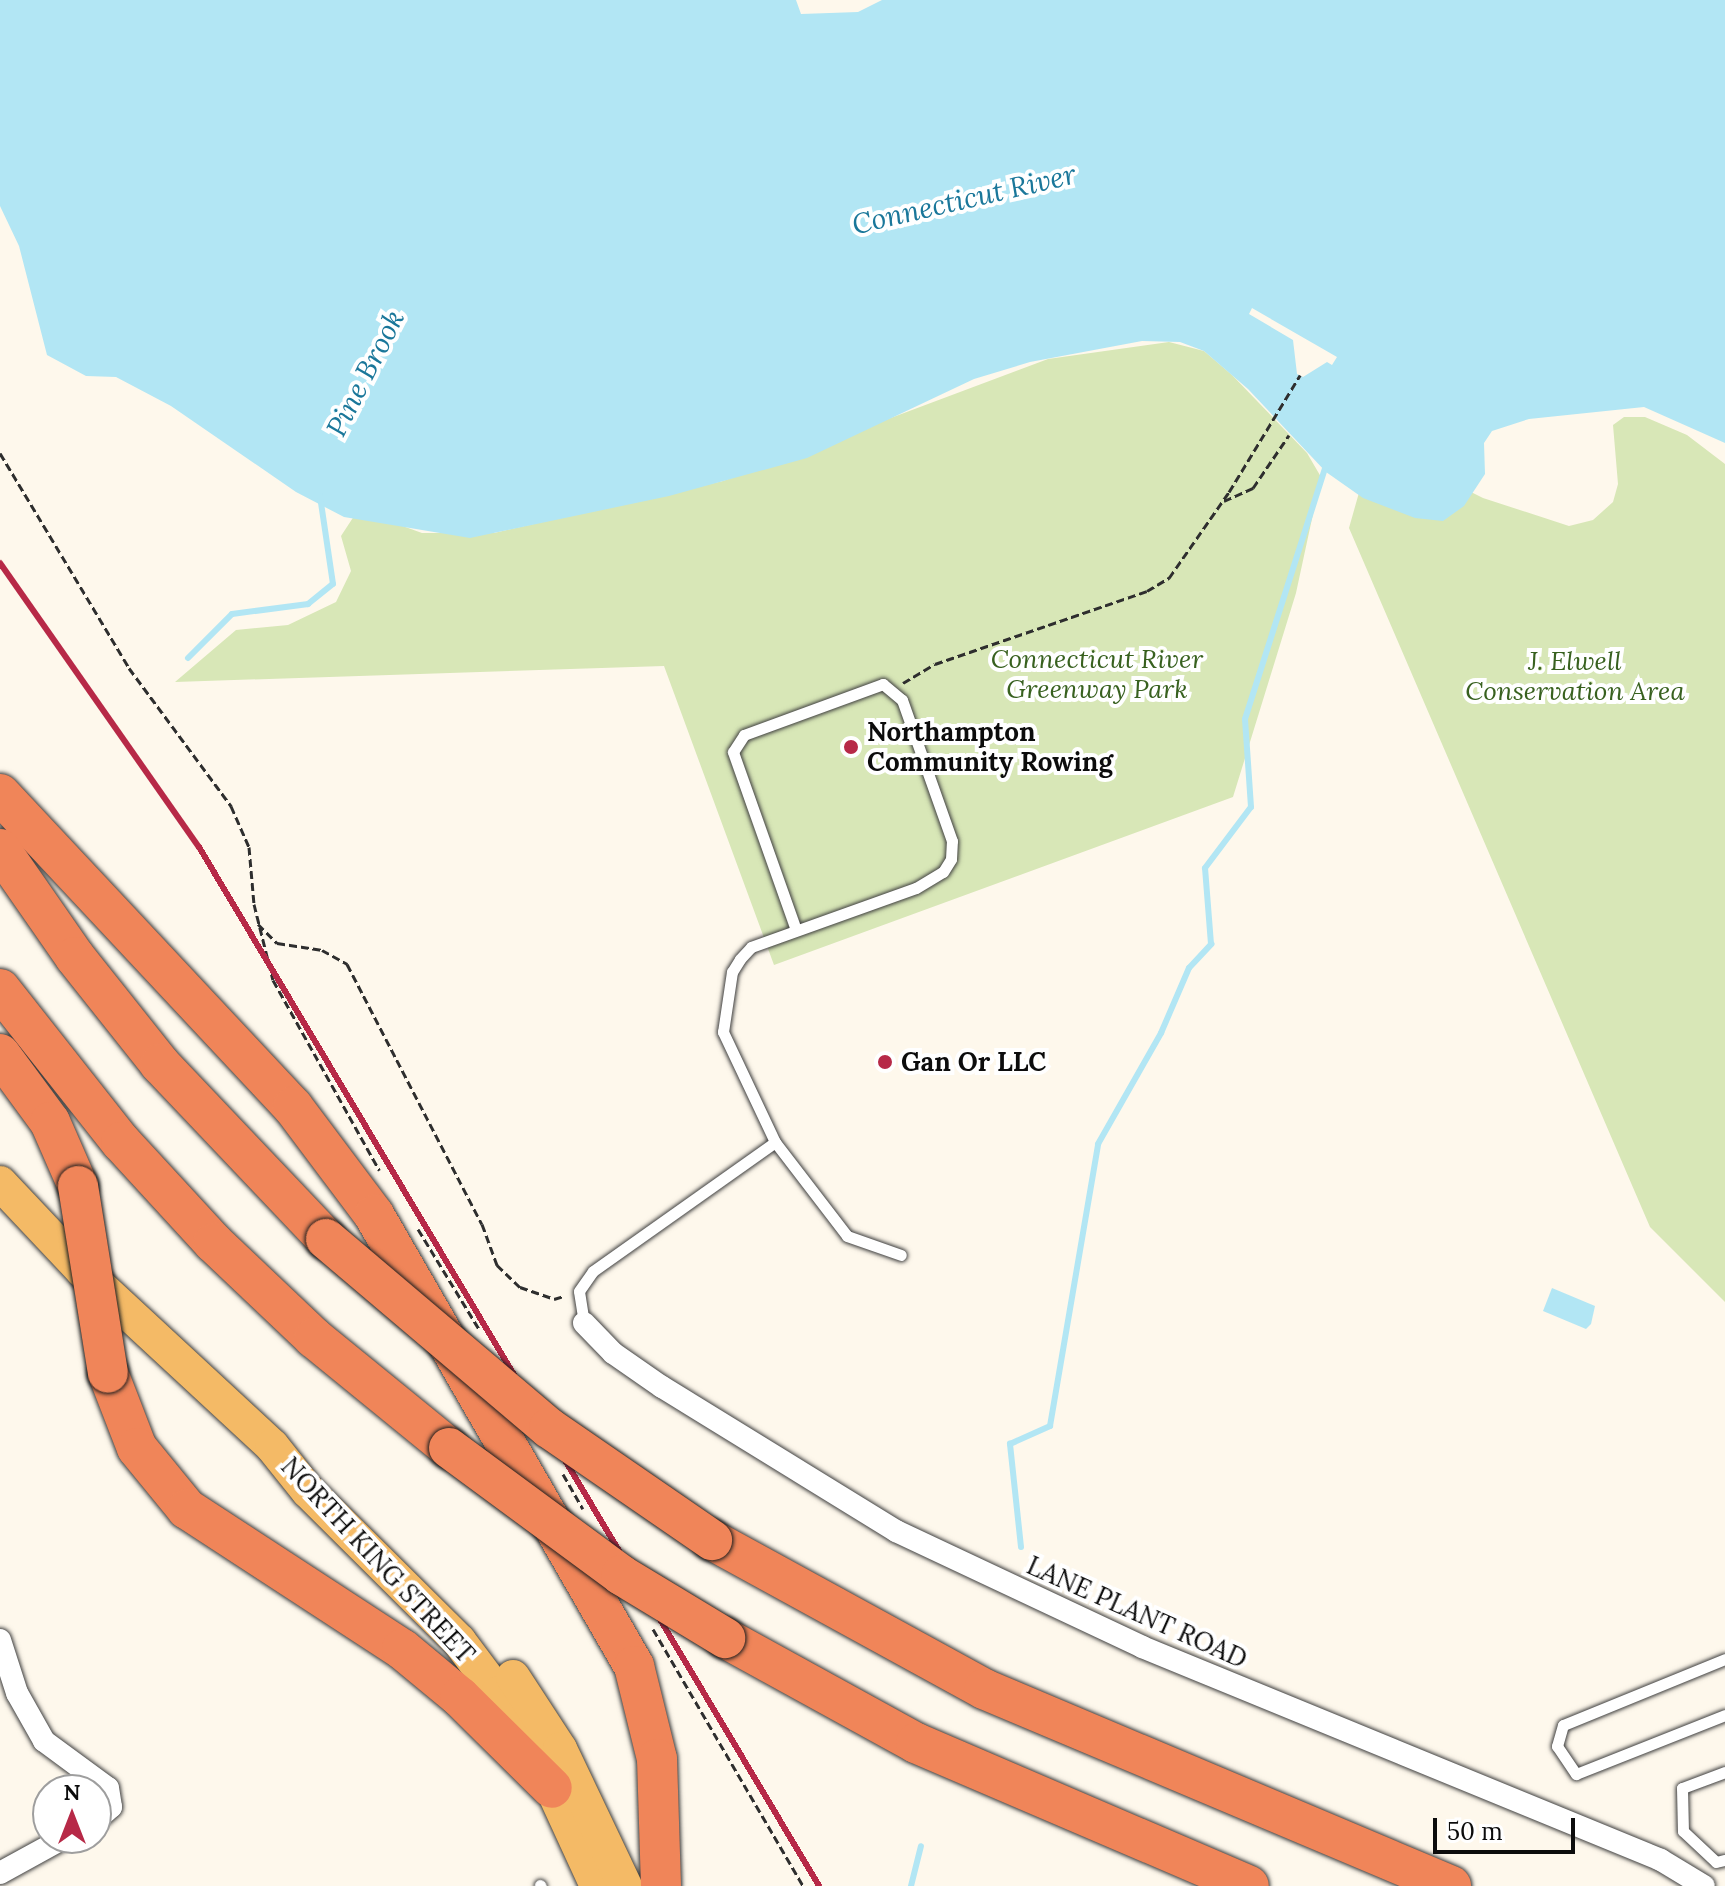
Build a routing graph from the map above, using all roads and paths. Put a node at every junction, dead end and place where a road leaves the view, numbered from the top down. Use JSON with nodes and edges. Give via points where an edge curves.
{"nodes":[{"id":1,"x":1300,"y":375,"type":"dead end"},
{"id":2,"x":1289,"y":435,"type":"dead end"},
{"id":3,"x":0,"y":453,"type":"edge"},
{"id":4,"x":1223,"y":501,"type":"junction"},
{"id":5,"x":893,"y":689,"type":"junction"},
{"id":6,"x":0,"y":794,"type":"edge"},
{"id":7,"x":0,"y":849,"type":"edge"},
{"id":8,"x":258,"y":924,"type":"junction"},
{"id":9,"x":796,"y":930,"type":"junction"},
{"id":10,"x":0,"y":989,"type":"edge"},
{"id":11,"x":0,"y":1054,"type":"edge"},
{"id":12,"x":775,"y":1142,"type":"junction"},
{"id":13,"x":380,"y":1172,"type":"dead end"},
{"id":14,"x":0,"y":1183,"type":"edge"},
{"id":15,"x":411,"y":1219,"type":"dead end"},
{"id":16,"x":901,"y":1255,"type":"dead end"},
{"id":17,"x":579,"y":1291,"type":"junction"},
{"id":18,"x":584,"y":1323,"type":"joint"},
{"id":19,"x":480,"y":1331,"type":"dead end"},
{"id":20,"x":272,"y":1446,"type":"junction"},
{"id":21,"x":558,"y":1466,"type":"dead end"},
{"id":22,"x":590,"y":1520,"type":"dead end"},
{"id":23,"x":645,"y":1615,"type":"dead end"},
{"id":24,"x":0,"y":1640,"type":"edge"},
{"id":25,"x":1725,"y":1659,"type":"edge"},
{"id":26,"x":1725,"y":1715,"type":"edge"},
{"id":27,"x":1725,"y":1772,"type":"edge"},
{"id":28,"x":89,"y":1774,"type":"edge"},
{"id":29,"x":552,"y":1788,"type":"junction"},
{"id":30,"x":35,"y":1854,"type":"edge"},
{"id":31,"x":1725,"y":1860,"type":"edge"},
{"id":32,"x":0,"y":1873,"type":"edge"},
{"id":33,"x":597,"y":1886,"type":"edge"},
{"id":34,"x":625,"y":1886,"type":"edge"},
{"id":35,"x":661,"y":1886,"type":"edge"},
{"id":36,"x":803,"y":1886,"type":"edge"},
{"id":37,"x":1249,"y":1886,"type":"edge"},
{"id":38,"x":1451,"y":1886,"type":"edge"},
{"id":39,"x":1704,"y":1886,"type":"edge"}],
"edges":[{"from":1,"to":4,"type":"path"},
{"from":2,"to":4,"type":"path","via":[[1253,488]]},
{"from":3,"to":8,"type":"path","via":[[129,668],[231,806],[249,847]]},
{"from":4,"to":5,"type":"path","via":[[1181,566],[1147,591],[1020,631],[935,664]]},
{"from":5,"to":9,"type":"lane","via":[[902,700],[952,841],[951,859],[943,872],[916,888]]},
{"from":5,"to":9,"type":"lane","via":[[883,684],[744,735],[733,752]]},
{"from":6,"to":35,"type":"highway","via":[[293,1107],[374,1215],[634,1666],[657,1759]]},
{"from":7,"to":38,"type":"highway","bridge":true,"via":[[75,957],[160,1064],[326,1239],[549,1428],[712,1540],[984,1689]]},
{"from":8,"to":13,"type":"path","via":[[273,980]]},
{"from":8,"to":17,"type":"path","via":[[277,943],[322,950],[347,964],[482,1224],[497,1265],[520,1287],[554,1299]]},
{"from":9,"to":12,"type":"lane","via":[[751,947],[740,959],[732,972],[723,1032]]},
{"from":10,"to":37,"type":"highway","bridge":true,"via":[[121,1142],[214,1243],[314,1338],[449,1448],[621,1575],[916,1743]]},
{"from":11,"to":29,"type":"highway","bridge":true,"via":[[50,1122],[78,1186],[108,1373],[137,1448],[187,1509],[402,1649],[460,1697]]},
{"from":12,"to":16,"type":"lane","via":[[847,1236]]},
{"from":12,"to":17,"type":"lane","via":[[593,1271]]},
{"from":14,"to":20,"type":"main road","name":"NORTH KING STREET","via":[[82,1270]]},
{"from":15,"to":19,"type":"path"},
{"from":17,"to":18,"type":"lane"},
{"from":18,"to":39,"type":"street","name":"LANE PLANT ROAD","via":[[613,1353],[662,1387],[896,1531],[1142,1647],[1661,1860]]},
{"from":20,"to":29,"type":"main road","name":"NORTH KING STREET","via":[[308,1491],[459,1641],[498,1693]]},
{"from":20,"to":34,"type":"main road","name":"NORTH KING STREET","via":[[323,1474],[470,1621],[560,1749]]},
{"from":21,"to":22,"type":"path"},
{"from":23,"to":36,"type":"path"},
{"from":24,"to":28,"type":"street","via":[[17,1693],[44,1741]]},
{"from":25,"to":26,"type":"lane","via":[[1563,1725],[1557,1746],[1576,1774]]},
{"from":27,"to":31,"type":"lane","via":[[1682,1788],[1683,1831],[1716,1862]]},
{"from":29,"to":33,"type":"main road","name":"NORTH KING STREET"},
{"from":30,"to":32,"type":"street"}]}
